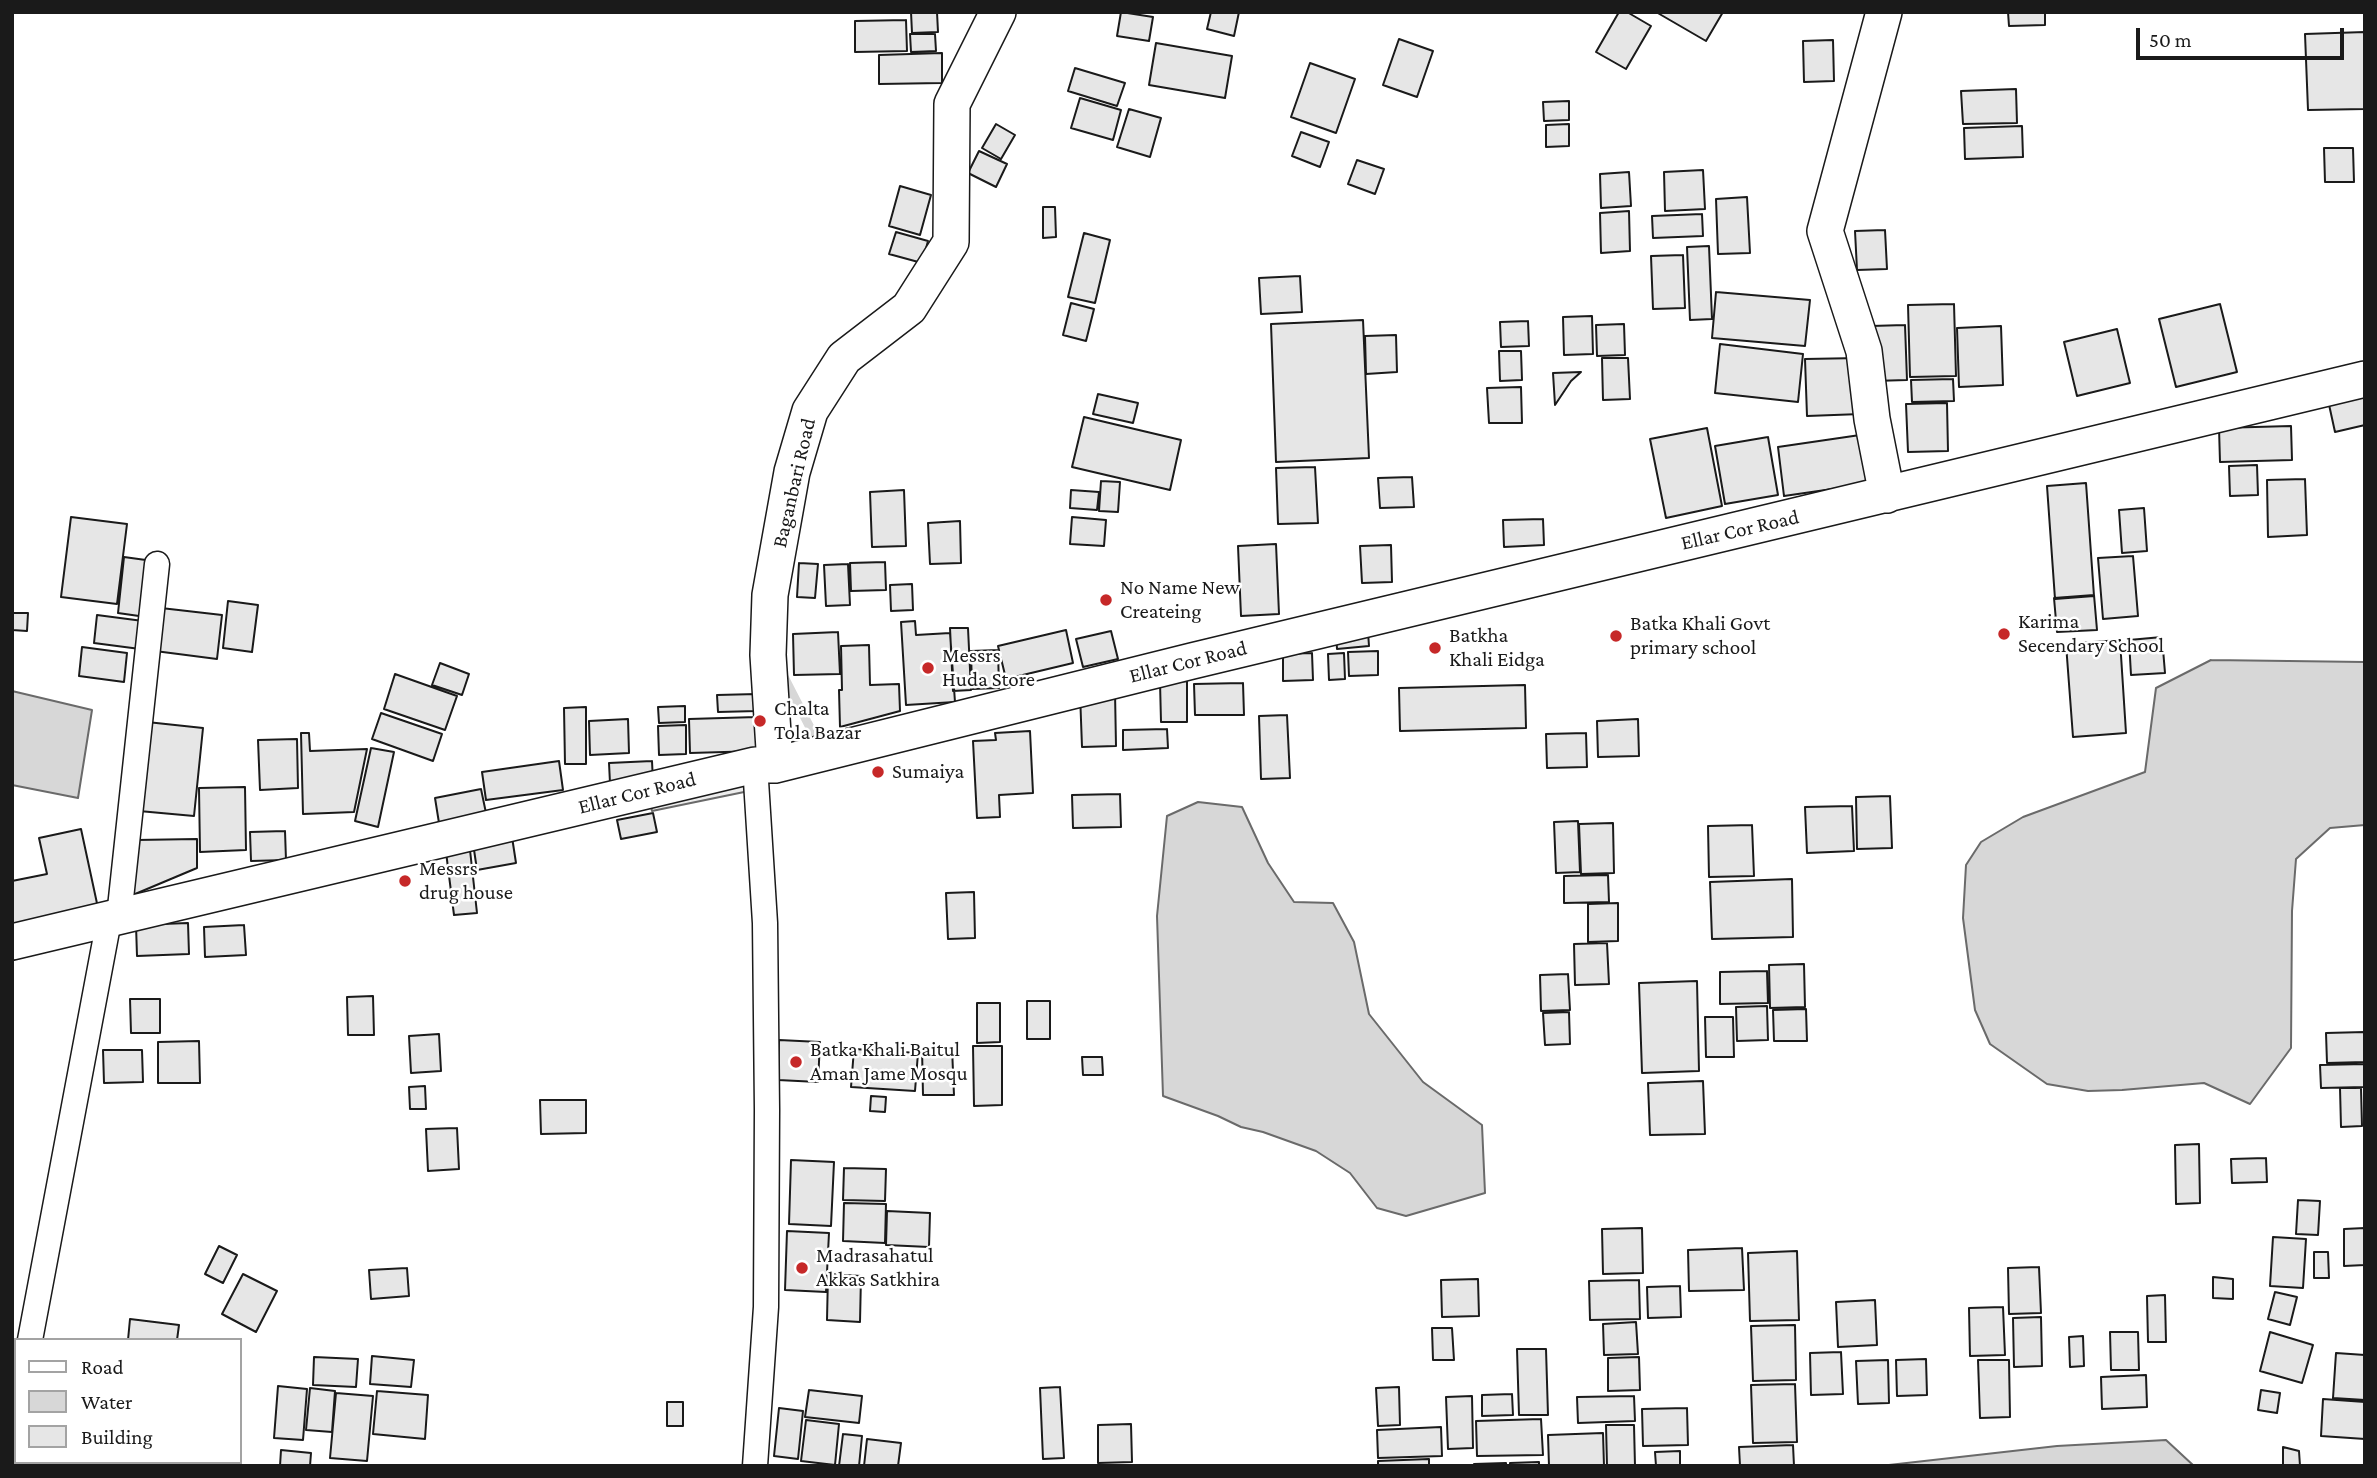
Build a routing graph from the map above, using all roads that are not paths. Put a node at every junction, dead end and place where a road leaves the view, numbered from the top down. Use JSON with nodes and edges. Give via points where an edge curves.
{"nodes":[{"id":1,"x":998,"y":12,"type":"edge"},
{"id":2,"x":1884,"y":12,"type":"edge"},
{"id":3,"x":2365,"y":379,"type":"edge"},
{"id":4,"x":1887,"y":495,"type":"junction"},
{"id":5,"x":158,"y":564,"type":"dead end"},
{"id":6,"x":765,"y":765,"type":"junction"},
{"id":7,"x":114,"y":918,"type":"junction"},
{"id":8,"x":12,"y":942,"type":"edge"},
{"id":9,"x":30,"y":1338,"type":"edge"},
{"id":10,"x":755,"y":1466,"type":"edge"}],
"edges":[{"from":1,"to":6,"type":"main road","name":"Baganbari Road","via":[[952,104],[951,242],[909,308],[844,358],[810,411],[792,472],[770,595]]},
{"from":2,"to":4,"type":"main road","via":[[1825,231],[1864,351]]},
{"from":3,"to":4,"type":"main road","name":"Ellar Cor Road"},
{"from":4,"to":6,"type":"main road","name":"Ellar Cor Road"},
{"from":5,"to":7,"type":"street"},
{"from":6,"to":7,"type":"main road","name":"Ellar Cor Road"},
{"from":6,"to":10,"type":"street","via":[[766,1307]]},
{"from":7,"to":8,"type":"main road","name":"Ellar Cor Road"},
{"from":7,"to":9,"type":"street"}]}
